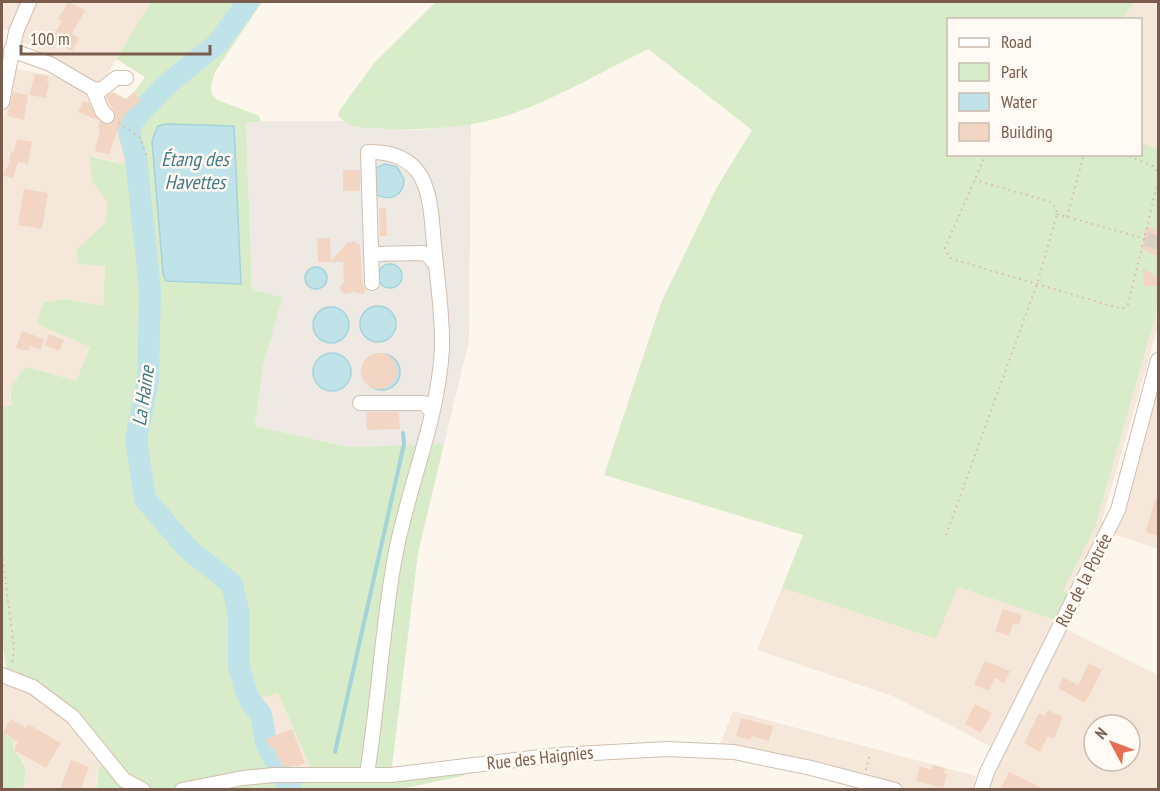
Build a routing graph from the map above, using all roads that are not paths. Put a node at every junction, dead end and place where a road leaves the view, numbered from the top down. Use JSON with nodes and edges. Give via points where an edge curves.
{"nodes":[{"id":1,"x":29,"y":2,"type":"edge"},
{"id":2,"x":2,"y":28,"type":"edge"},
{"id":3,"x":16,"y":32,"type":"junction"},
{"id":4,"x":11,"y":50,"type":"junction"},
{"id":5,"x":126,"y":78,"type":"dead end"},
{"id":6,"x":93,"y":89,"type":"junction"},
{"id":7,"x":2,"y":102,"type":"edge"},
{"id":8,"x":107,"y":116,"type":"dead end"},
{"id":9,"x":372,"y":254,"type":"junction"},
{"id":10,"x":436,"y":265,"type":"junction"},
{"id":11,"x":372,"y":283,"type":"dead end"},
{"id":12,"x":1158,"y":360,"type":"edge"},
{"id":13,"x":360,"y":403,"type":"dead end"},
{"id":14,"x":432,"y":412,"type":"junction"},
{"id":15,"x":3,"y":675,"type":"edge"},
{"id":16,"x":367,"y":774,"type":"junction"},
{"id":17,"x":136,"y":788,"type":"edge"},
{"id":18,"x":182,"y":789,"type":"edge"},
{"id":19,"x":895,"y":789,"type":"edge"},
{"id":20,"x":981,"y":789,"type":"edge"}],
"edges":[{"from":1,"to":3,"type":"street"},
{"from":2,"to":3,"type":"street"},
{"from":3,"to":4,"type":"street"},
{"from":4,"to":6,"type":"street","via":[[55,67]]},
{"from":4,"to":7,"type":"street"},
{"from":5,"to":6,"type":"street","via":[[116,78],[101,90]]},
{"from":6,"to":8,"type":"street"},
{"from":9,"to":10,"type":"street","via":[[427,254]]},
{"from":9,"to":10,"type":"street","via":[[368,152],[383,152],[412,165],[428,188]]},
{"from":9,"to":11,"type":"street"},
{"from":10,"to":14,"type":"street","via":[[442,349]]},
{"from":12,"to":20,"type":"street","name":"Rue de la Potrée","via":[[1118,510]]},
{"from":13,"to":14,"type":"street","via":[[424,403]]},
{"from":14,"to":16,"type":"street","via":[[394,561]]},
{"from":15,"to":17,"type":"street","via":[[33,687],[73,717],[124,780]]},
{"from":16,"to":18,"type":"street","name":"Rue des Haignies","via":[[274,775]]},
{"from":16,"to":19,"type":"street","name":"Rue des Haignies","via":[[431,771],[557,755],[667,749],[734,752]]}]}
